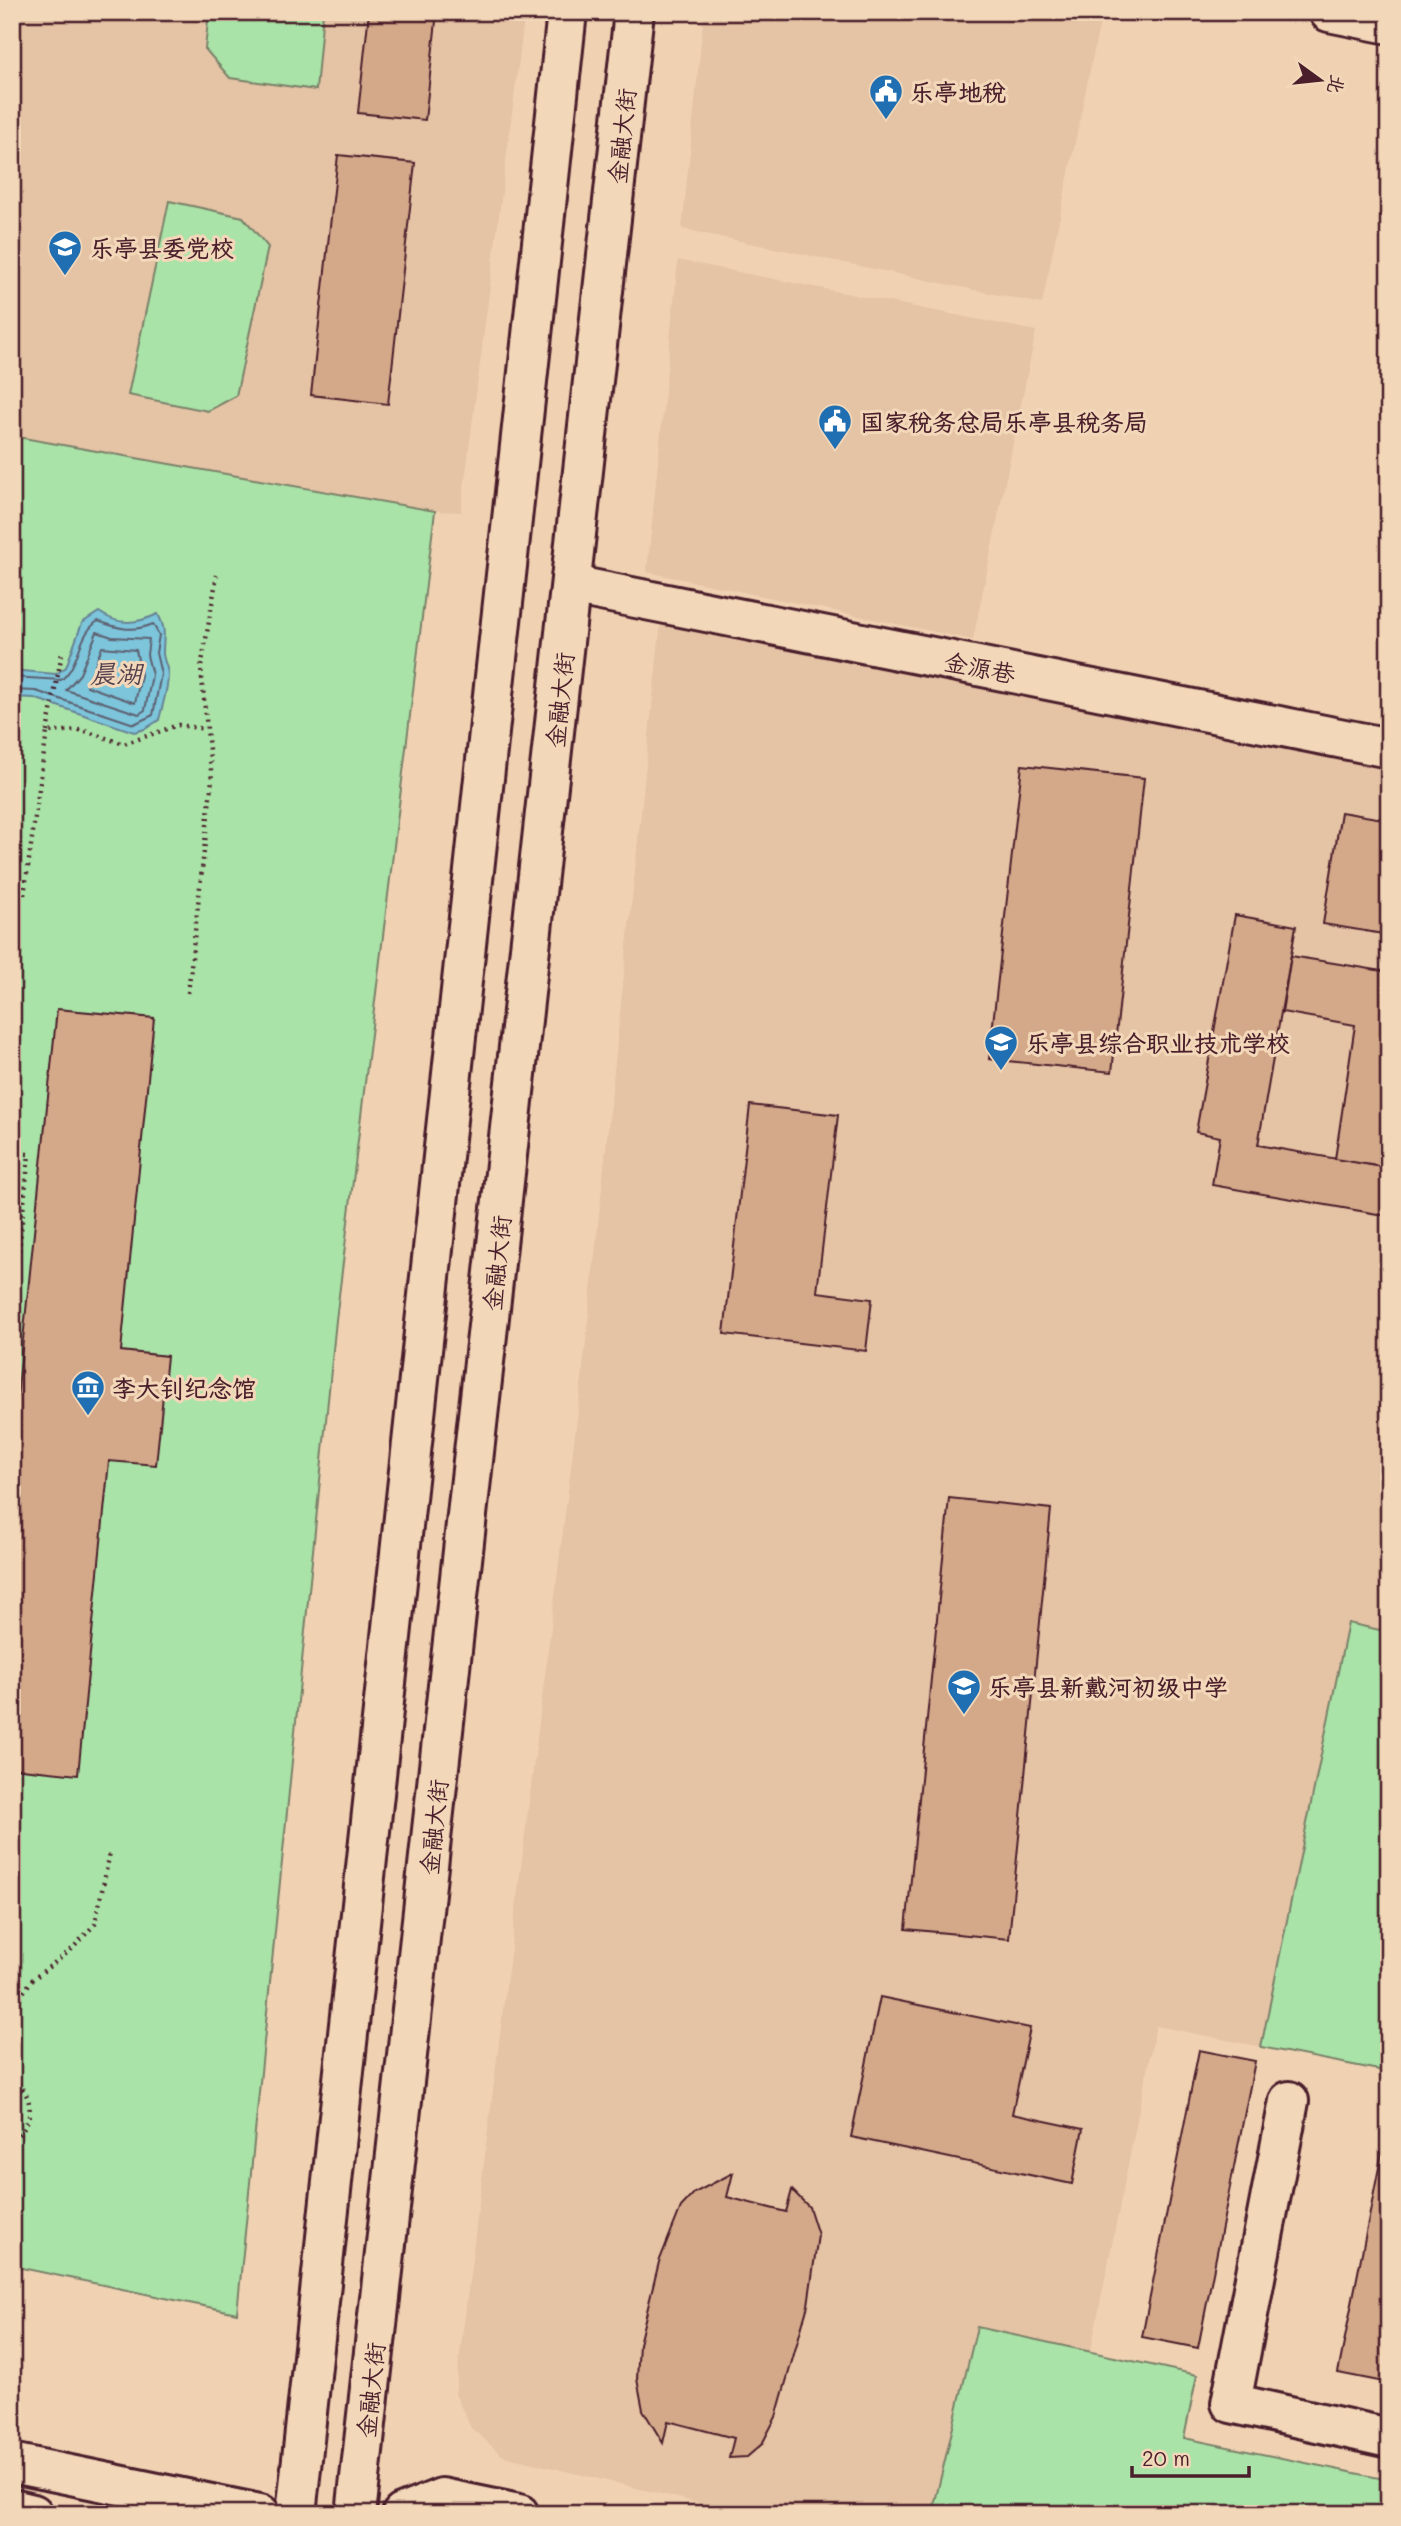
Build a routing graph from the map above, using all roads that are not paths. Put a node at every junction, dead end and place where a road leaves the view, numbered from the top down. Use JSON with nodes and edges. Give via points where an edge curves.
{"nodes":[{"id":1,"x":567,"y":12,"type":"edge"},
{"id":2,"x":634,"y":12,"type":"edge"},
{"id":3,"x":1329,"y":12,"type":"edge"},
{"id":4,"x":1389,"y":24,"type":"edge"},
{"id":5,"x":571,"y":586,"type":"junction"},
{"id":6,"x":1389,"y":748,"type":"edge"},
{"id":7,"x":1289,"y":2101,"type":"dead end"},
{"id":8,"x":1389,"y":2438,"type":"edge"},
{"id":9,"x":12,"y":2463,"type":"edge"},
{"id":10,"x":12,"y":2510,"type":"edge"},
{"id":11,"x":33,"y":2514,"type":"edge"},
{"id":12,"x":260,"y":2514,"type":"edge"},
{"id":13,"x":296,"y":2514,"type":"edge"},
{"id":14,"x":356,"y":2514,"type":"edge"},
{"id":15,"x":402,"y":2514,"type":"edge"},
{"id":16,"x":519,"y":2514,"type":"edge"}],
"edges":[{"from":1,"to":13,"type":"main road"},
{"from":2,"to":5,"type":"main road","name":"金融大街"},
{"from":3,"to":4,"type":"main road"},
{"from":5,"to":6,"type":"main road","name":"金源巷"},
{"from":5,"to":14,"type":"main road","name":"金融大街"},
{"from":7,"to":8,"type":"main road","via":[[1231,2403]]},
{"from":9,"to":12,"type":"main road"},
{"from":10,"to":11,"type":"main road"},
{"from":15,"to":16,"type":"main road","via":[[442,2498]]}]}
